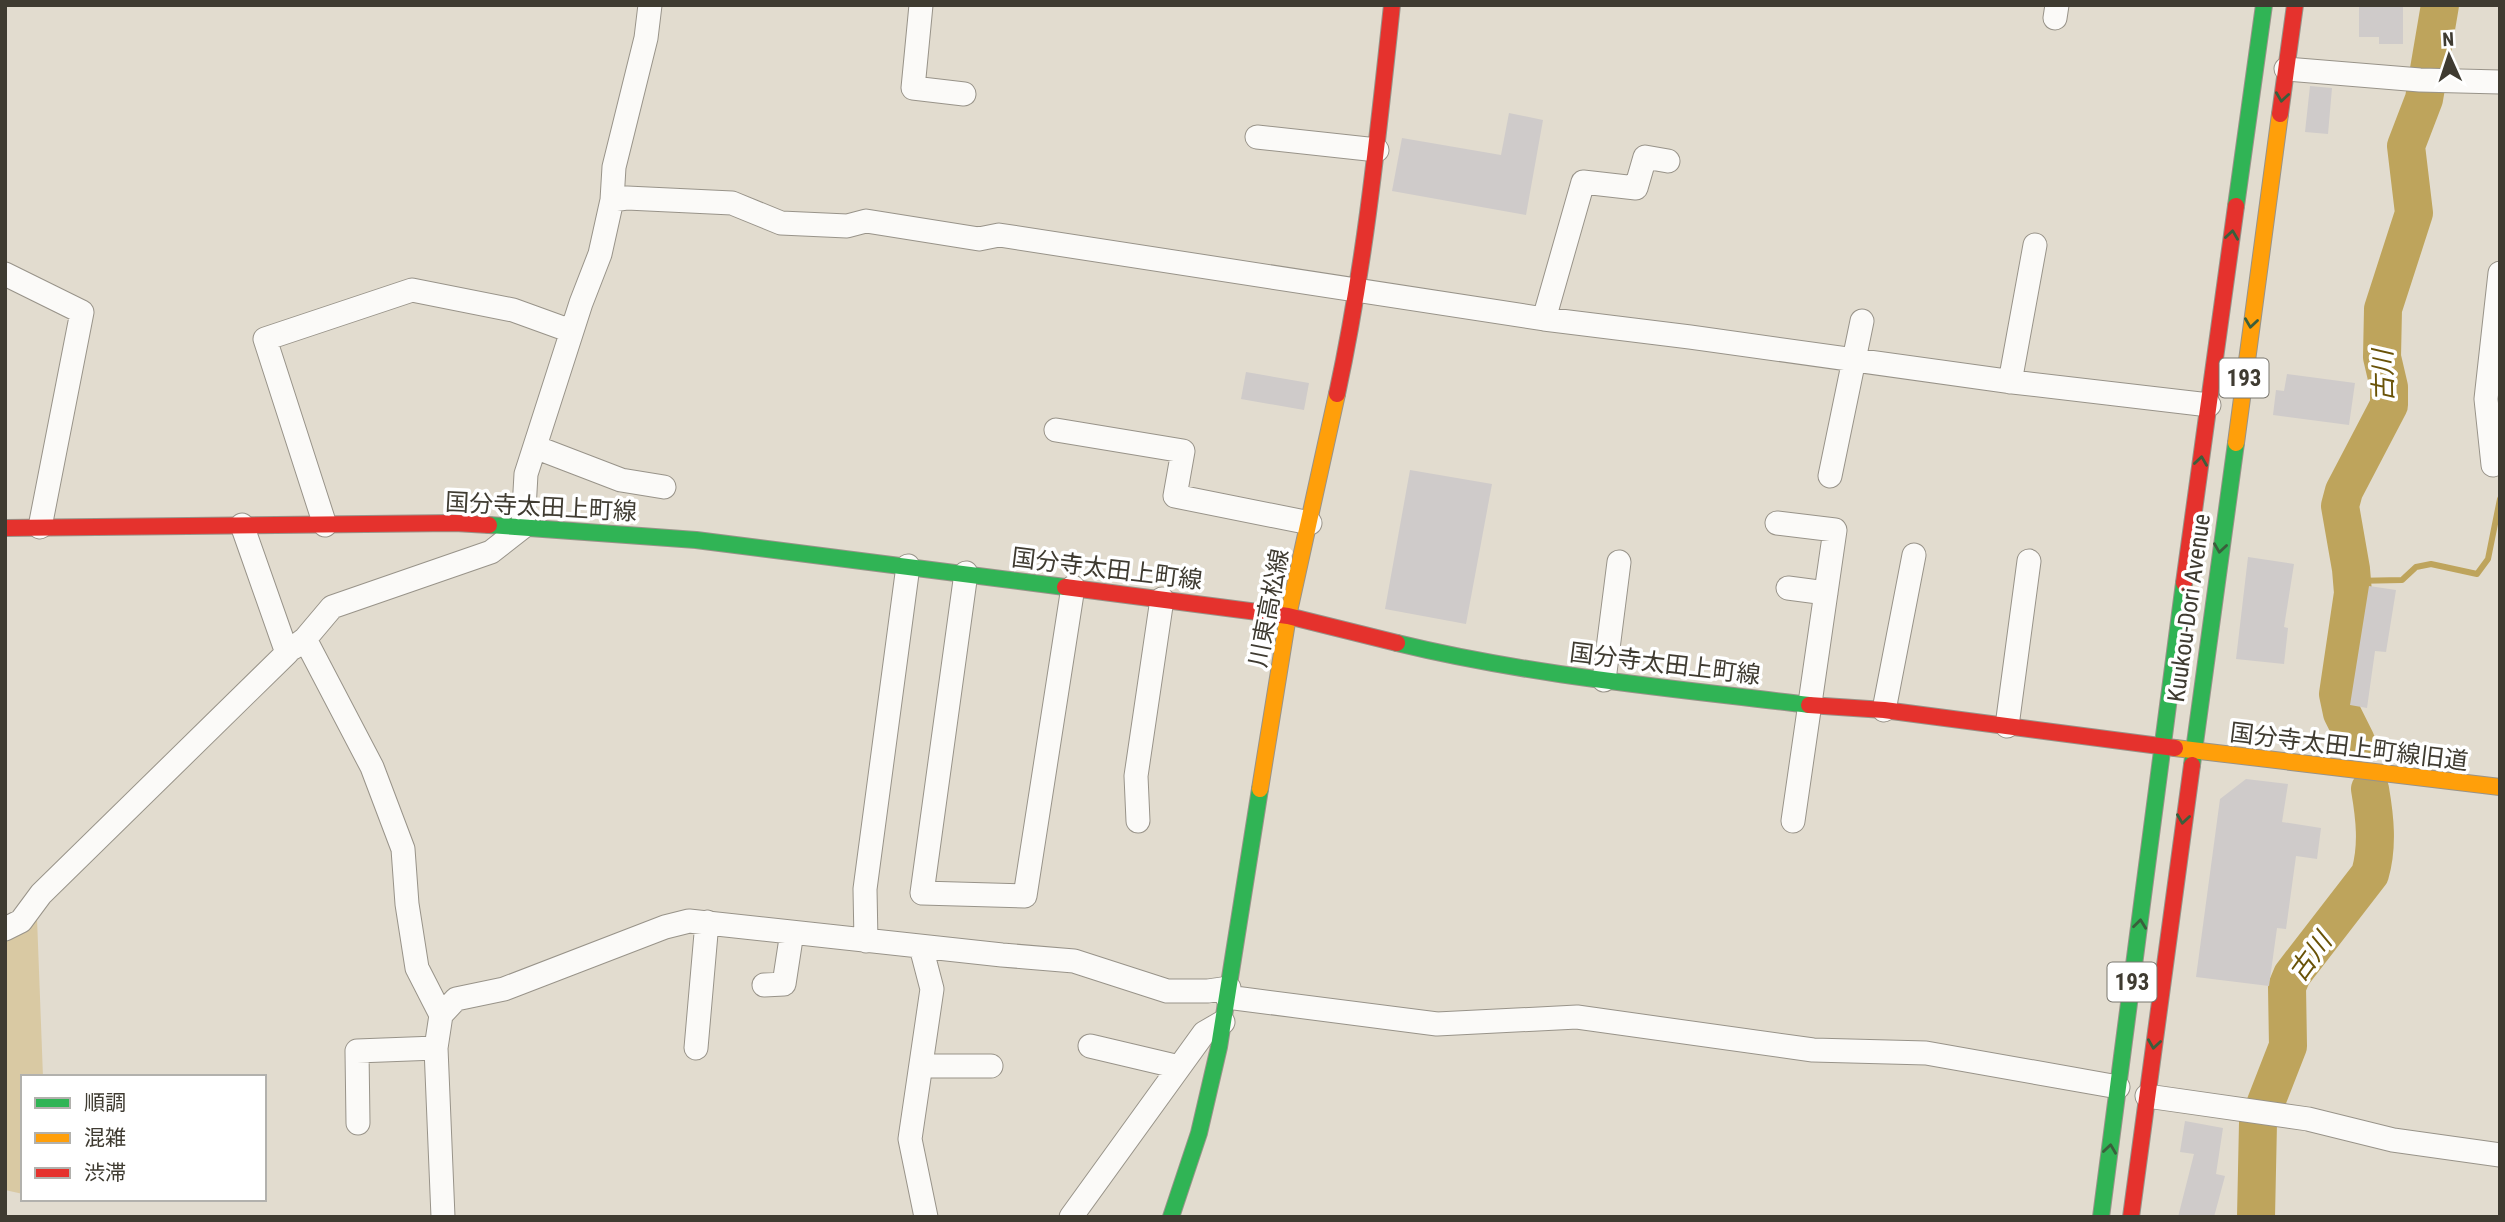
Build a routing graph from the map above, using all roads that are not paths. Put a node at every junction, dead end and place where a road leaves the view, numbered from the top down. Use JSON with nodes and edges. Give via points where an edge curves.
{"nodes":[{"id":1,"x":650,"y":5,"type":"edge"},
{"id":2,"x":921,"y":5,"type":"edge"},
{"id":3,"x":1392,"y":5,"type":"edge"},
{"id":4,"x":2264,"y":5,"type":"edge"},
{"id":5,"x":2295,"y":5,"type":"edge"},
{"id":6,"x":2286,"y":69,"type":"junction"},
{"id":7,"x":2500,"y":82,"type":"edge"},
{"id":8,"x":964,"y":94,"type":"dead end"},
{"id":9,"x":1257,"y":137,"type":"dead end"},
{"id":10,"x":1377,"y":150,"type":"junction"},
{"id":11,"x":1668,"y":161,"type":"dead end"},
{"id":12,"x":612,"y":200,"type":"junction"},
{"id":13,"x":2035,"y":245,"type":"dead end"},
{"id":14,"x":2500,"y":273,"type":"edge"},
{"id":15,"x":5,"y":274,"type":"edge"},
{"id":16,"x":1357,"y":292,"type":"junction"},
{"id":17,"x":1544,"y":319,"type":"junction"},
{"id":18,"x":1863,"y":321,"type":"dead end"},
{"id":19,"x":571,"y":331,"type":"junction"},
{"id":20,"x":1854,"y":360,"type":"junction"},
{"id":21,"x":2010,"y":382,"type":"junction"},
{"id":22,"x":2209,"y":405,"type":"junction"},
{"id":23,"x":1056,"y":430,"type":"dead end"},
{"id":24,"x":535,"y":447,"type":"junction"},
{"id":25,"x":2493,"y":465,"type":"dead end"},
{"id":26,"x":1830,"y":476,"type":"dead end"},
{"id":27,"x":664,"y":487,"type":"dead end"},
{"id":28,"x":1310,"y":523,"type":"junction"},
{"id":29,"x":1777,"y":523,"type":"dead end"},
{"id":30,"x":242,"y":525,"type":"junction"},
{"id":31,"x":325,"y":525,"type":"junction"},
{"id":32,"x":40,"y":527,"type":"junction"},
{"id":33,"x":523,"y":527,"type":"junction"},
{"id":34,"x":5,"y":528,"type":"edge"},
{"id":35,"x":1914,"y":555,"type":"dead end"},
{"id":36,"x":2029,"y":561,"type":"dead end"},
{"id":37,"x":1619,"y":562,"type":"dead end"},
{"id":38,"x":908,"y":566,"type":"junction"},
{"id":39,"x":966,"y":573,"type":"junction"},
{"id":40,"x":1073,"y":587,"type":"junction"},
{"id":41,"x":1788,"y":588,"type":"dead end"},
{"id":42,"x":1826,"y":593,"type":"junction"},
{"id":43,"x":1162,"y":599,"type":"junction"},
{"id":44,"x":1288,"y":615,"type":"junction"},
{"id":45,"x":305,"y":639,"type":"junction"},
{"id":46,"x":287,"y":653,"type":"junction"},
{"id":47,"x":1604,"y":680,"type":"junction"},
{"id":48,"x":1810,"y":705,"type":"junction"},
{"id":49,"x":1884,"y":710,"type":"junction"},
{"id":50,"x":2007,"y":726,"type":"junction"},
{"id":51,"x":2162,"y":747,"type":"junction"},
{"id":52,"x":2193,"y":751,"type":"junction"},
{"id":53,"x":2500,"y":788,"type":"edge"},
{"id":54,"x":1138,"y":821,"type":"dead end"},
{"id":55,"x":1793,"y":821,"type":"dead end"},
{"id":56,"x":707,"y":922,"type":"junction"},
{"id":57,"x":5,"y":929,"type":"edge"},
{"id":58,"x":792,"y":932,"type":"junction"},
{"id":59,"x":866,"y":941,"type":"junction"},
{"id":60,"x":921,"y":947,"type":"junction"},
{"id":61,"x":764,"y":985,"type":"dead end"},
{"id":62,"x":1228,"y":992,"type":"junction"},
{"id":63,"x":441,"y":1015,"type":"junction"},
{"id":64,"x":1223,"y":1022,"type":"junction"},
{"id":65,"x":1090,"y":1046,"type":"dead end"},
{"id":66,"x":436,"y":1048,"type":"junction"},
{"id":67,"x":696,"y":1048,"type":"dead end"},
{"id":68,"x":922,"y":1066,"type":"junction"},
{"id":69,"x":991,"y":1066,"type":"dead end"},
{"id":70,"x":1179,"y":1067,"type":"junction"},
{"id":71,"x":2119,"y":1087,"type":"junction"},
{"id":72,"x":2147,"y":1096,"type":"junction"},
{"id":73,"x":358,"y":1123,"type":"dead end"},
{"id":74,"x":2500,"y":1155,"type":"edge"},
{"id":75,"x":443,"y":1217,"type":"edge"},
{"id":76,"x":926,"y":1217,"type":"edge"},
{"id":77,"x":1071,"y":1217,"type":"edge"},
{"id":78,"x":1171,"y":1217,"type":"edge"},
{"id":79,"x":2101,"y":1217,"type":"edge"},
{"id":80,"x":2131,"y":1217,"type":"edge"}],
"edges":[{"from":1,"to":12,"type":"street","via":[[614,167]]},
{"from":2,"to":8,"type":"street","via":[[913,88]]},
{"from":3,"to":10,"type":"main road","name":"川東高松線"},
{"from":22,"to":4,"type":"main road","name":"Kuukou-Dori Avenue","number":"193","one_way":true},
{"from":5,"to":6,"type":"main road","name":"Kuukou-Dori Avenue","number":"193"},
{"from":6,"to":7,"type":"street"},
{"from":6,"to":52,"type":"main road","name":"Kuukou-Dori Avenue","number":"193","one_way":true},
{"from":9,"to":10,"type":"street"},
{"from":10,"to":16,"type":"main road","name":"川東高松線"},
{"from":11,"to":17,"type":"street","via":[[1645,157],[1636,188],[1583,181]]},
{"from":12,"to":16,"type":"street","via":[[732,203],[781,222],[847,226],[866,220],[979,239],[999,235]]},
{"from":12,"to":19,"type":"street","via":[[600,254]]},
{"from":13,"to":21,"type":"street"},
{"from":14,"to":25,"type":"street","via":[[2486,399]]},
{"from":15,"to":32,"type":"street","via":[[82,312]]},
{"from":16,"to":17,"type":"street"},
{"from":16,"to":28,"type":"main road","name":"川東高松線"},
{"from":17,"to":20,"type":"street"},
{"from":18,"to":20,"type":"street"},
{"from":19,"to":24,"type":"street"},
{"from":19,"to":31,"type":"street","via":[[513,310],[412,290],[265,339]]},
{"from":20,"to":21,"type":"street"},
{"from":20,"to":26,"type":"street"},
{"from":21,"to":22,"type":"street"},
{"from":51,"to":22,"type":"main road","name":"Kuukou-Dori Avenue","number":"193","one_way":true},
{"from":23,"to":28,"type":"street","via":[[1183,451],[1175,496]]},
{"from":24,"to":27,"type":"street","via":[[621,480]]},
{"from":24,"to":33,"type":"street","via":[[526,474]]},
{"from":28,"to":44,"type":"main road","name":"川東高松線"},
{"from":29,"to":42,"type":"street","via":[[1835,530]]},
{"from":30,"to":31,"type":"main road","name":"国分寺太田上町線"},
{"from":30,"to":32,"type":"main road","name":"国分寺太田上町線"},
{"from":30,"to":46,"type":"street"},
{"from":31,"to":33,"type":"main road","name":"国分寺太田上町線"},
{"from":32,"to":34,"type":"main road","name":"国分寺太田上町線"},
{"from":33,"to":38,"type":"main road","name":"国分寺太田上町線","via":[[696,540]]},
{"from":33,"to":45,"type":"street","via":[[491,552],[332,607]]},
{"from":35,"to":49,"type":"street"},
{"from":36,"to":50,"type":"street"},
{"from":37,"to":47,"type":"street"},
{"from":38,"to":39,"type":"main road","name":"国分寺太田上町線"},
{"from":38,"to":59,"type":"street","via":[[865,889]]},
{"from":39,"to":40,"type":"main road","name":"国分寺太田上町線"},
{"from":39,"to":40,"type":"street","via":[[922,893],[1025,896]]},
{"from":40,"to":43,"type":"main road","name":"国分寺太田上町線"},
{"from":41,"to":42,"type":"street"},
{"from":42,"to":48,"type":"street"},
{"from":43,"to":44,"type":"main road","name":"国分寺太田上町線"},
{"from":43,"to":54,"type":"street","via":[[1136,776]]},
{"from":44,"to":47,"type":"main road","name":"国分寺太田上町線","via":[[1446,655]]},
{"from":44,"to":62,"type":"main road","name":"川東高松線"},
{"from":45,"to":46,"type":"street"},
{"from":45,"to":63,"type":"street","via":[[372,767],[403,849],[417,968]]},
{"from":46,"to":57,"type":"street","via":[[41,894],[21,921]]},
{"from":47,"to":48,"type":"main road","name":"国分寺太田上町線"},
{"from":48,"to":49,"type":"main road","name":"国分寺太田上町線"},
{"from":48,"to":55,"type":"street"},
{"from":49,"to":50,"type":"main road","name":"国分寺太田上町線"},
{"from":50,"to":51,"type":"main road","name":"国分寺太田上町線"},
{"from":51,"to":52,"type":"main road","name":"国分寺太田上町線"},
{"from":71,"to":51,"type":"main road","name":"Kuukou-Dori Avenue","number":"193","one_way":true},
{"from":52,"to":53,"type":"main road","name":"国分寺太田上町線旧道"},
{"from":52,"to":72,"type":"main road","name":"Kuukou-Dori Avenue","number":"193","one_way":true},
{"from":56,"to":58,"type":"street"},
{"from":56,"to":63,"type":"street","via":[[665,927],[505,989],[456,999]]},
{"from":56,"to":67,"type":"street"},
{"from":58,"to":59,"type":"street"},
{"from":58,"to":61,"type":"street","via":[[784,984]]},
{"from":59,"to":60,"type":"street"},
{"from":60,"to":62,"type":"street","via":[[1074,961],[1167,991]]},
{"from":60,"to":68,"type":"street","via":[[932,989]]},
{"from":62,"to":64,"type":"main road","name":"川東高松線"},
{"from":62,"to":71,"type":"street","via":[[1437,1024],[1577,1017],[1813,1050],[1926,1053]]},
{"from":63,"to":66,"type":"street"},
{"from":64,"to":70,"type":"street","via":[[1204,1033]]},
{"from":64,"to":78,"type":"main road","name":"川東高松線","via":[[1199,1133]]},
{"from":65,"to":70,"type":"street"},
{"from":66,"to":73,"type":"street","via":[[357,1051]]},
{"from":66,"to":75,"type":"street"},
{"from":68,"to":69,"type":"street"},
{"from":68,"to":76,"type":"street","via":[[910,1139]]},
{"from":70,"to":77,"type":"street"},
{"from":79,"to":71,"type":"main road","name":"Kuukou-Dori Avenue","number":"193","one_way":true},
{"from":72,"to":74,"type":"street","via":[[2308,1119],[2404,1142]]},
{"from":72,"to":80,"type":"main road","name":"Kuukou-Dori Avenue","number":"193"}]}
